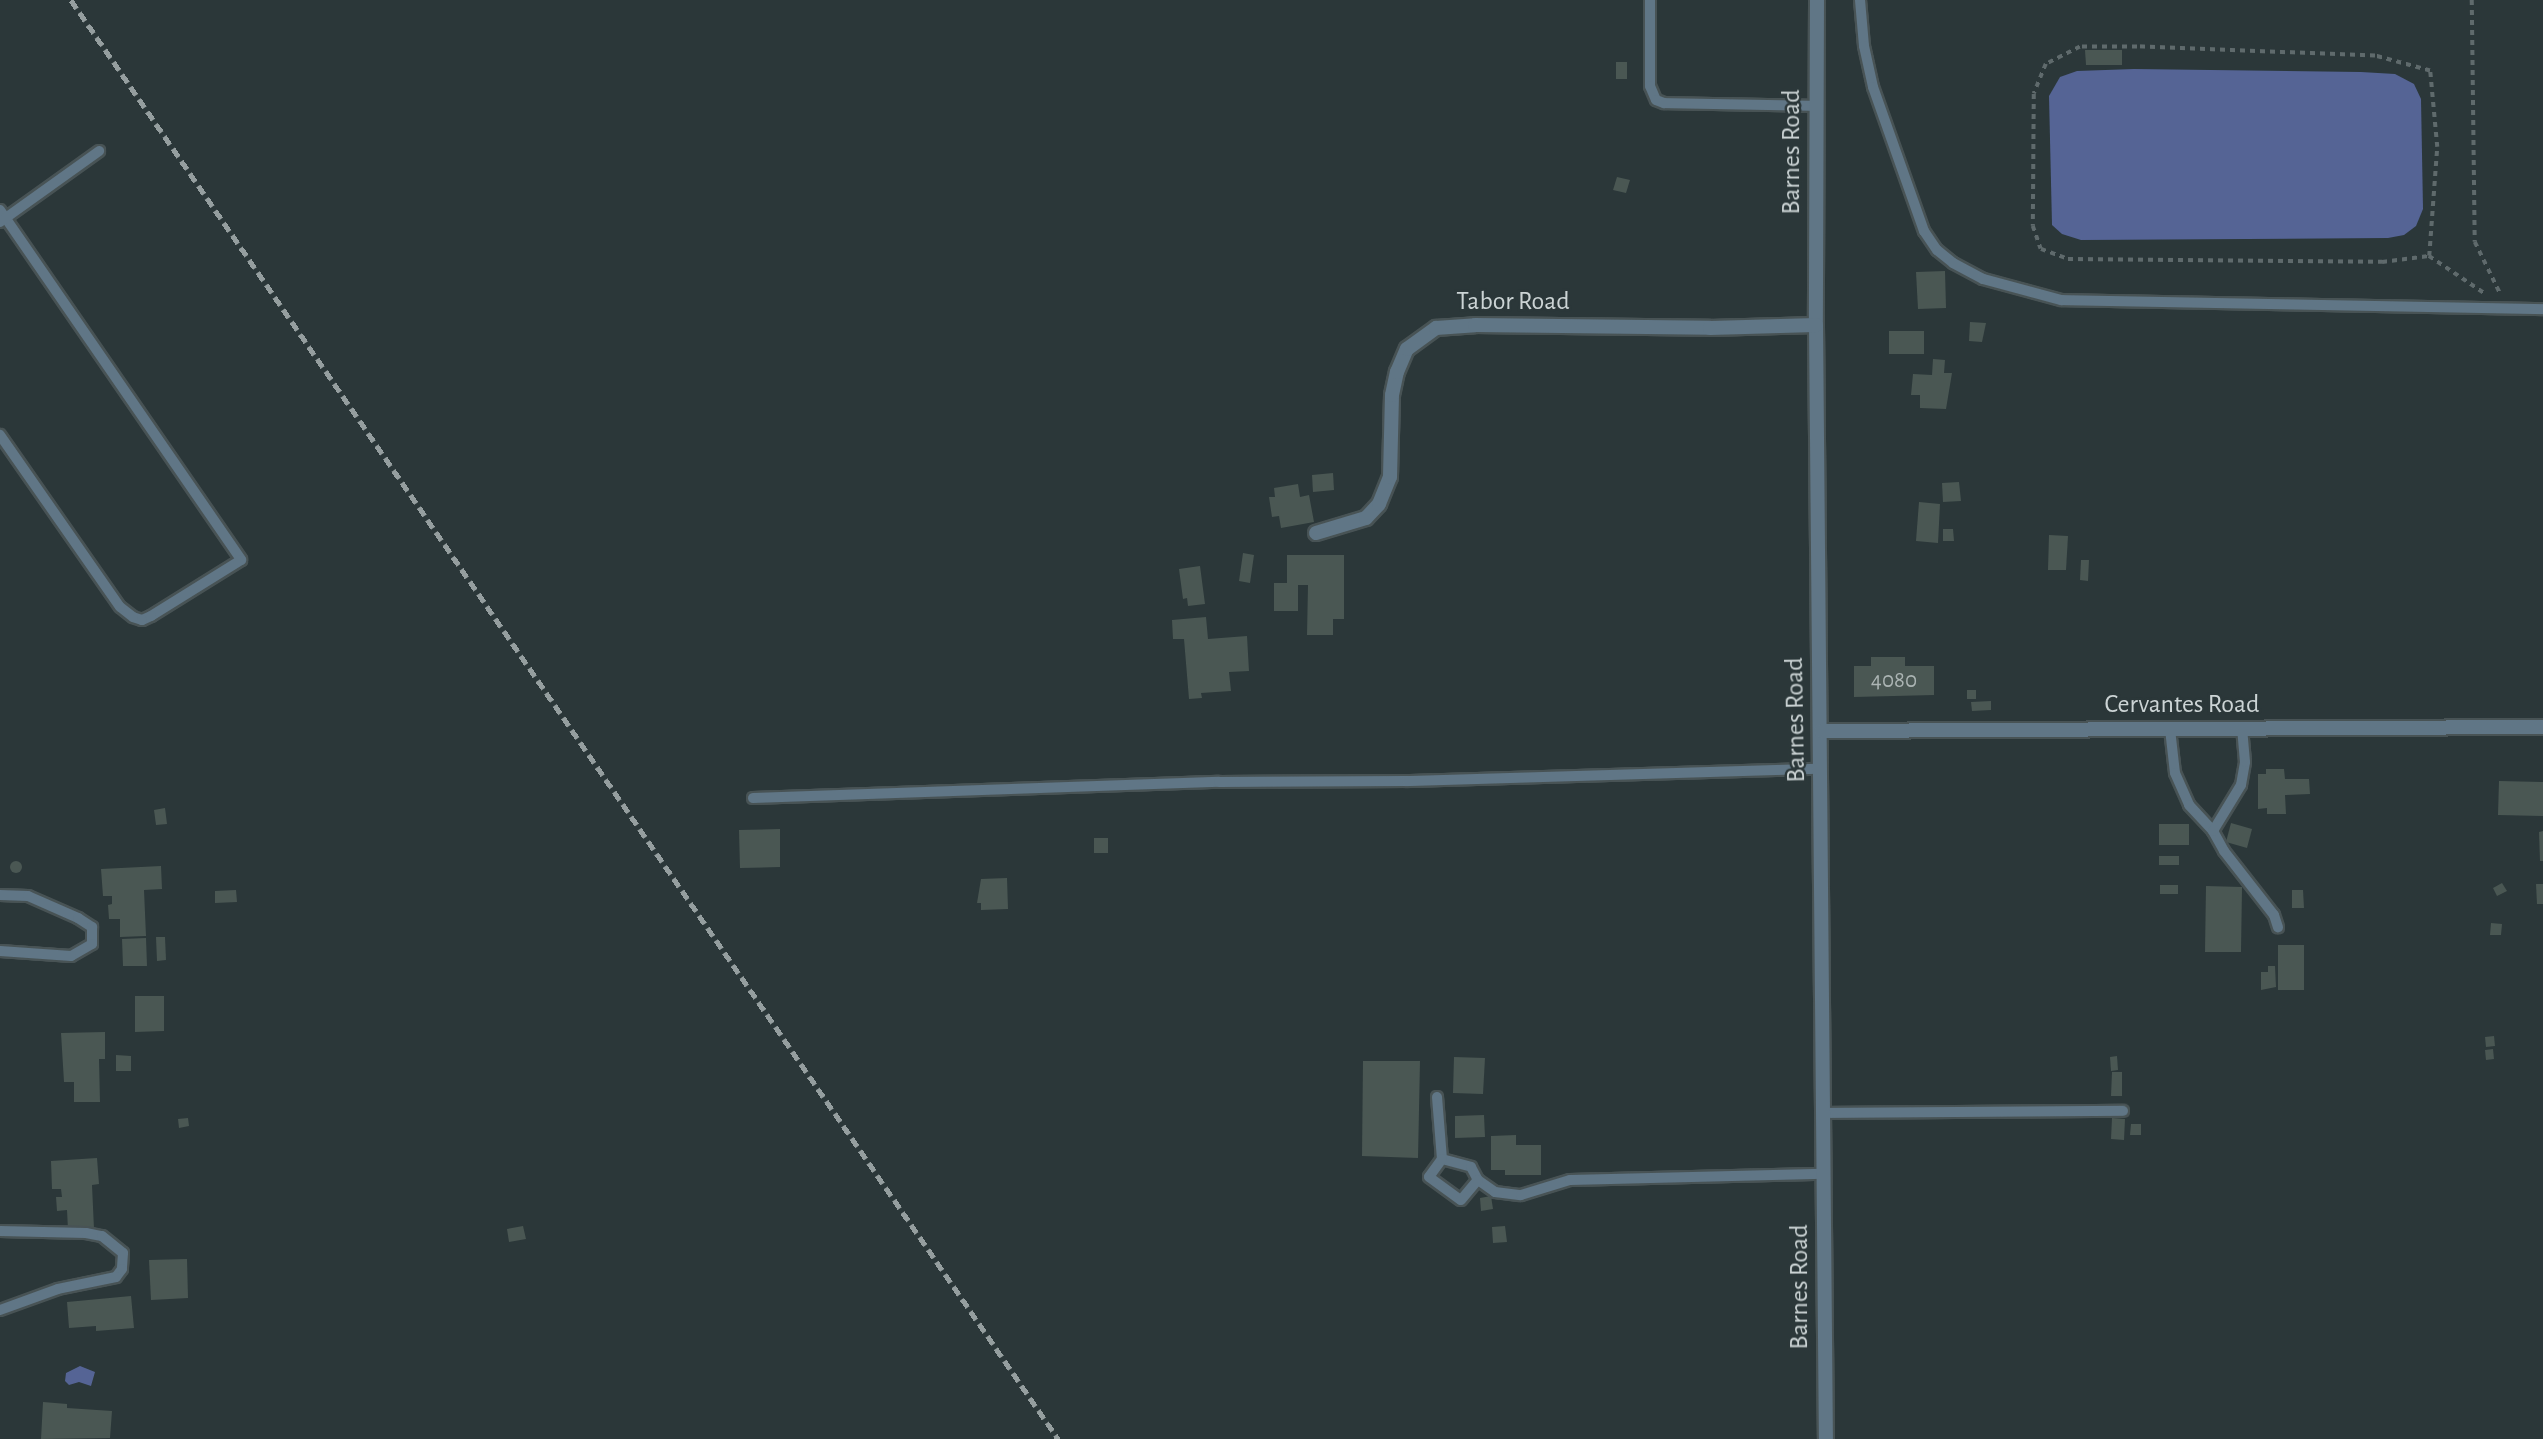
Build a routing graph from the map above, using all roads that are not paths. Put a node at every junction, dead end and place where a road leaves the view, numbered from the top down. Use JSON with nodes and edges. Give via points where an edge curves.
{"nodes":[{"id":1,"x":1650,"y":0,"type":"edge"},
{"id":2,"x":1817,"y":0,"type":"edge"},
{"id":3,"x":1860,"y":0,"type":"edge"},
{"id":4,"x":1816,"y":106,"type":"junction"},
{"id":5,"x":99,"y":151,"type":"dead end"},
{"id":6,"x":2,"y":217,"type":"edge"},
{"id":7,"x":2543,"y":309,"type":"edge"},
{"id":8,"x":1816,"y":325,"type":"junction"},
{"id":9,"x":0,"y":435,"type":"edge"},
{"id":10,"x":1316,"y":533,"type":"dead end"},
{"id":11,"x":2543,"y":727,"type":"edge"},
{"id":12,"x":2170,"y":729,"type":"junction"},
{"id":13,"x":2242,"y":729,"type":"junction"},
{"id":14,"x":1821,"y":731,"type":"junction"},
{"id":15,"x":1821,"y":769,"type":"junction"},
{"id":16,"x":753,"y":798,"type":"dead end"},
{"id":17,"x":2213,"y":831,"type":"junction"},
{"id":18,"x":0,"y":895,"type":"edge"},
{"id":19,"x":2278,"y":927,"type":"dead end"},
{"id":20,"x":0,"y":951,"type":"edge"},
{"id":21,"x":1437,"y":1097,"type":"dead end"},
{"id":22,"x":2123,"y":1111,"type":"dead end"},
{"id":23,"x":1824,"y":1113,"type":"junction"},
{"id":24,"x":1442,"y":1158,"type":"junction"},
{"id":25,"x":1824,"y":1174,"type":"junction"},
{"id":26,"x":1478,"y":1180,"type":"junction"},
{"id":27,"x":0,"y":1231,"type":"edge"},
{"id":28,"x":0,"y":1310,"type":"edge"},
{"id":29,"x":1826,"y":1439,"type":"edge"}],
"edges":[{"from":1,"to":4,"type":"lane","via":[[1650,86],[1656,100]]},
{"from":2,"to":4,"type":"street","name":"Barnes Road"},
{"from":3,"to":7,"type":"lane","via":[[1872,87],[1924,231],[1937,250],[1983,279],[2061,300]]},
{"from":4,"to":8,"type":"street","name":"Barnes Road"},
{"from":5,"to":6,"type":"lane"},
{"from":6,"to":9,"type":"lane","via":[[241,560],[151,616],[133,617],[120,607]]},
{"from":8,"to":10,"type":"street","name":"Tabor Road","via":[[1436,328],[1407,349],[1396,372],[1390,477],[1379,504],[1366,518]]},
{"from":8,"to":14,"type":"street","name":"Barnes Road"},
{"from":11,"to":13,"type":"street","name":"Cervantes Road"},
{"from":12,"to":13,"type":"street","name":"Cervantes Road"},
{"from":12,"to":14,"type":"street","name":"Cervantes Road"},
{"from":12,"to":17,"type":"lane","via":[[2179,787]]},
{"from":13,"to":17,"type":"lane","via":[[2245,762],[2241,785]]},
{"from":14,"to":15,"type":"street","name":"Barnes Road"},
{"from":15,"to":16,"type":"lane"},
{"from":15,"to":23,"type":"street","name":"Barnes Road"},
{"from":17,"to":19,"type":"lane"},
{"from":18,"to":20,"type":"lane","via":[[28,896],[92,927],[92,944],[71,956]]},
{"from":21,"to":24,"type":"lane"},
{"from":22,"to":23,"type":"lane"},
{"from":23,"to":25,"type":"street","name":"Barnes Road"},
{"from":24,"to":26,"type":"lane","via":[[1471,1167]]},
{"from":24,"to":26,"type":"lane","via":[[1429,1177],[1461,1200]]},
{"from":25,"to":26,"type":"lane","via":[[1570,1180],[1521,1195],[1495,1192]]},
{"from":25,"to":29,"type":"street","name":"Barnes Road"},
{"from":27,"to":28,"type":"lane","via":[[86,1233],[102,1236],[123,1253],[122,1269],[116,1277],[58,1289]]}]}
